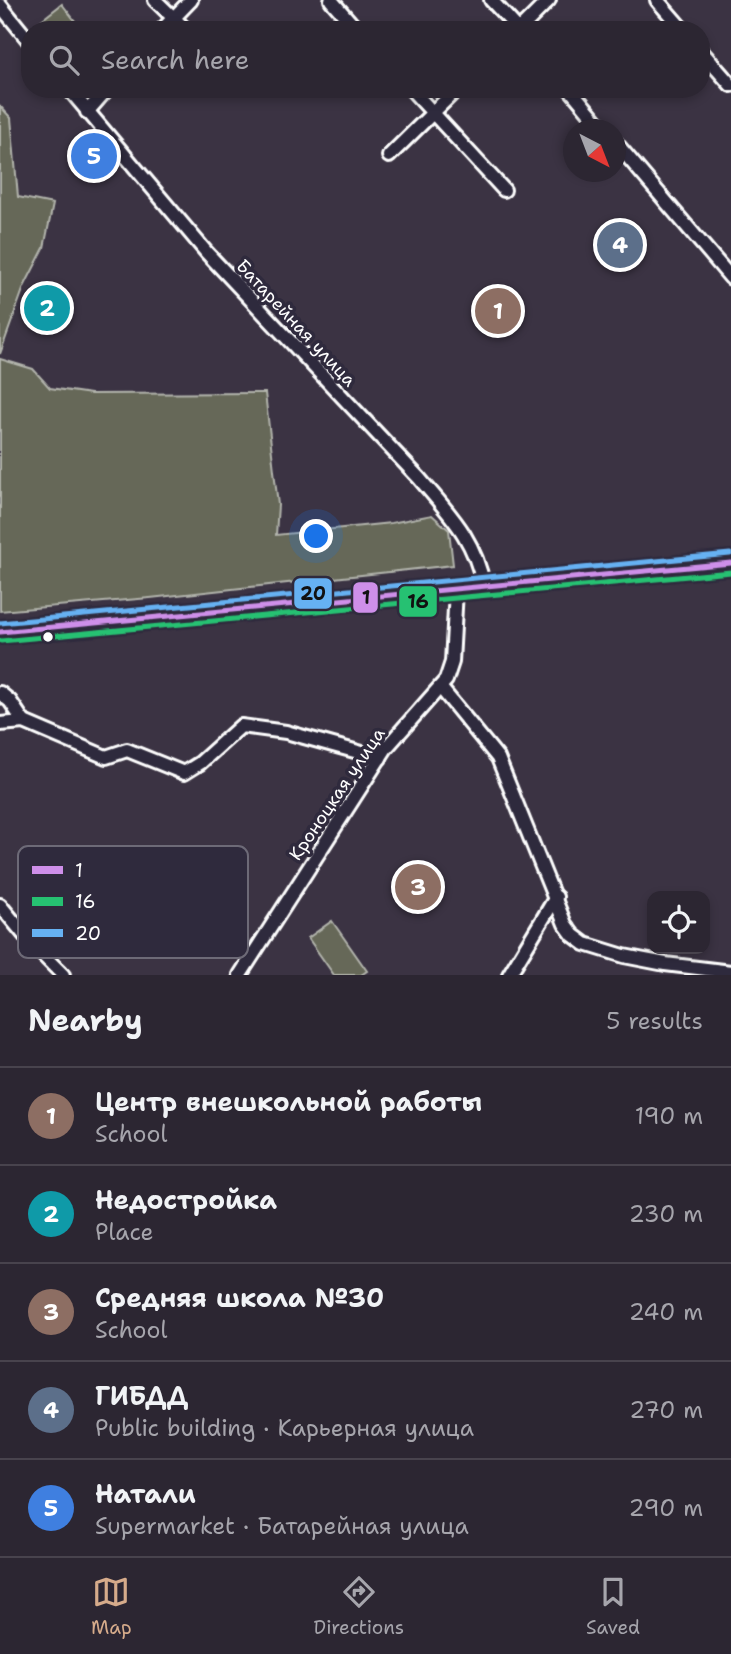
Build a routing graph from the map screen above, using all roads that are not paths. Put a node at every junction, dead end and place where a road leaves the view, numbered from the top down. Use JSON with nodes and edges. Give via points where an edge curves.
{"nodes":[{"id":1,"x":155,"y":0,"type":"edge"},
{"id":2,"x":191,"y":0,"type":"edge"},
{"id":3,"x":331,"y":0,"type":"edge"},
{"id":4,"x":491,"y":0,"type":"edge"},
{"id":5,"x":549,"y":0,"type":"edge"},
{"id":6,"x":657,"y":0,"type":"edge"},
{"id":7,"x":2,"y":4,"type":"edge"},
{"id":8,"x":173,"y":18,"type":"junction"},
{"id":9,"x":170,"y":21,"type":"edge"},
{"id":10,"x":176,"y":21,"type":"edge"},
{"id":11,"x":349,"y":21,"type":"edge"},
{"id":12,"x":511,"y":21,"type":"edge"},
{"id":13,"x":528,"y":21,"type":"edge"},
{"id":14,"x":675,"y":21,"type":"edge"},
{"id":15,"x":21,"y":30,"type":"edge"},
{"id":16,"x":710,"y":61,"type":"edge"},
{"id":17,"x":731,"y":85,"type":"edge"},
{"id":18,"x":76,"y":98,"type":"edge"},
{"id":19,"x":99,"y":98,"type":"edge"},
{"id":20,"x":419,"y":98,"type":"edge"},
{"id":21,"x":448,"y":98,"type":"edge"},
{"id":22,"x":577,"y":98,"type":"edge"},
{"id":23,"x":87,"y":112,"type":"junction"},
{"id":24,"x":432,"y":113,"type":"junction"},
{"id":25,"x":595,"y":119,"type":"edge"},
{"id":26,"x":389,"y":156,"type":"dead end"},
{"id":27,"x":626,"y":156,"type":"edge"},
{"id":28,"x":504,"y":190,"type":"dead end"},
{"id":29,"x":731,"y":278,"type":"edge"},
{"id":30,"x":731,"y":563,"type":"edge"},
{"id":31,"x":484,"y":587,"type":"junction"},
{"id":32,"x":456,"y":590,"type":"junction"},
{"id":33,"x":0,"y":632,"type":"edge"},
{"id":34,"x":440,"y":687,"type":"junction"},
{"id":35,"x":0,"y":693,"type":"edge"},
{"id":36,"x":24,"y":722,"type":"junction"},
{"id":37,"x":0,"y":724,"type":"edge"},
{"id":38,"x":380,"y":758,"type":"junction"},
{"id":39,"x":555,"y":897,"type":"junction"},
{"id":40,"x":0,"y":905,"type":"edge"},
{"id":41,"x":18,"y":927,"type":"edge"},
{"id":42,"x":46,"y":958,"type":"edge"},
{"id":43,"x":731,"y":972,"type":"edge"},
{"id":44,"x":62,"y":975,"type":"edge"},
{"id":45,"x":240,"y":975,"type":"edge"},
{"id":46,"x":509,"y":975,"type":"edge"}],
"edges":[{"from":1,"to":8,"type":"street"},
{"from":2,"to":8,"type":"street"},
{"from":3,"to":11,"type":"street"},
{"from":4,"to":12,"type":"street"},
{"from":5,"to":13,"type":"street"},
{"from":6,"to":14,"type":"street"},
{"from":7,"to":15,"type":"street"},
{"from":8,"to":9,"type":"street"},
{"from":8,"to":10,"type":"street"},
{"from":16,"to":17,"type":"street"},
{"from":18,"to":23,"type":"street","name":"Батарейная улица"},
{"from":19,"to":23,"type":"street"},
{"from":20,"to":24,"type":"street"},
{"from":21,"to":24,"type":"street"},
{"from":22,"to":25,"type":"street"},
{"from":23,"to":31,"type":"street","name":"Батарейная улица","via":[[207,253],[463,530]]},
{"from":24,"to":26,"type":"street"},
{"from":24,"to":28,"type":"street"},
{"from":27,"to":29,"type":"street"},
{"from":30,"to":31,"type":"main road"},
{"from":31,"to":32,"type":"main road"},
{"from":32,"to":33,"type":"main road"},
{"from":32,"to":34,"type":"street","name":"Кроноцкая улица","via":[[452,662]]},
{"from":34,"to":38,"type":"street","name":"Кроноцкая улица"},
{"from":34,"to":39,"type":"street","via":[[498,758]]},
{"from":35,"to":36,"type":"street"},
{"from":36,"to":37,"type":"street"},
{"from":36,"to":38,"type":"street","via":[[106,757],[127,750],[184,773],[241,726],[286,732]]},
{"from":38,"to":45,"type":"street","name":"Кроноцкая улица"},
{"from":39,"to":43,"type":"street","via":[[565,924],[585,944],[645,960]]},
{"from":39,"to":46,"type":"street"},
{"from":40,"to":41,"type":"street"},
{"from":42,"to":44,"type":"street"}]}
